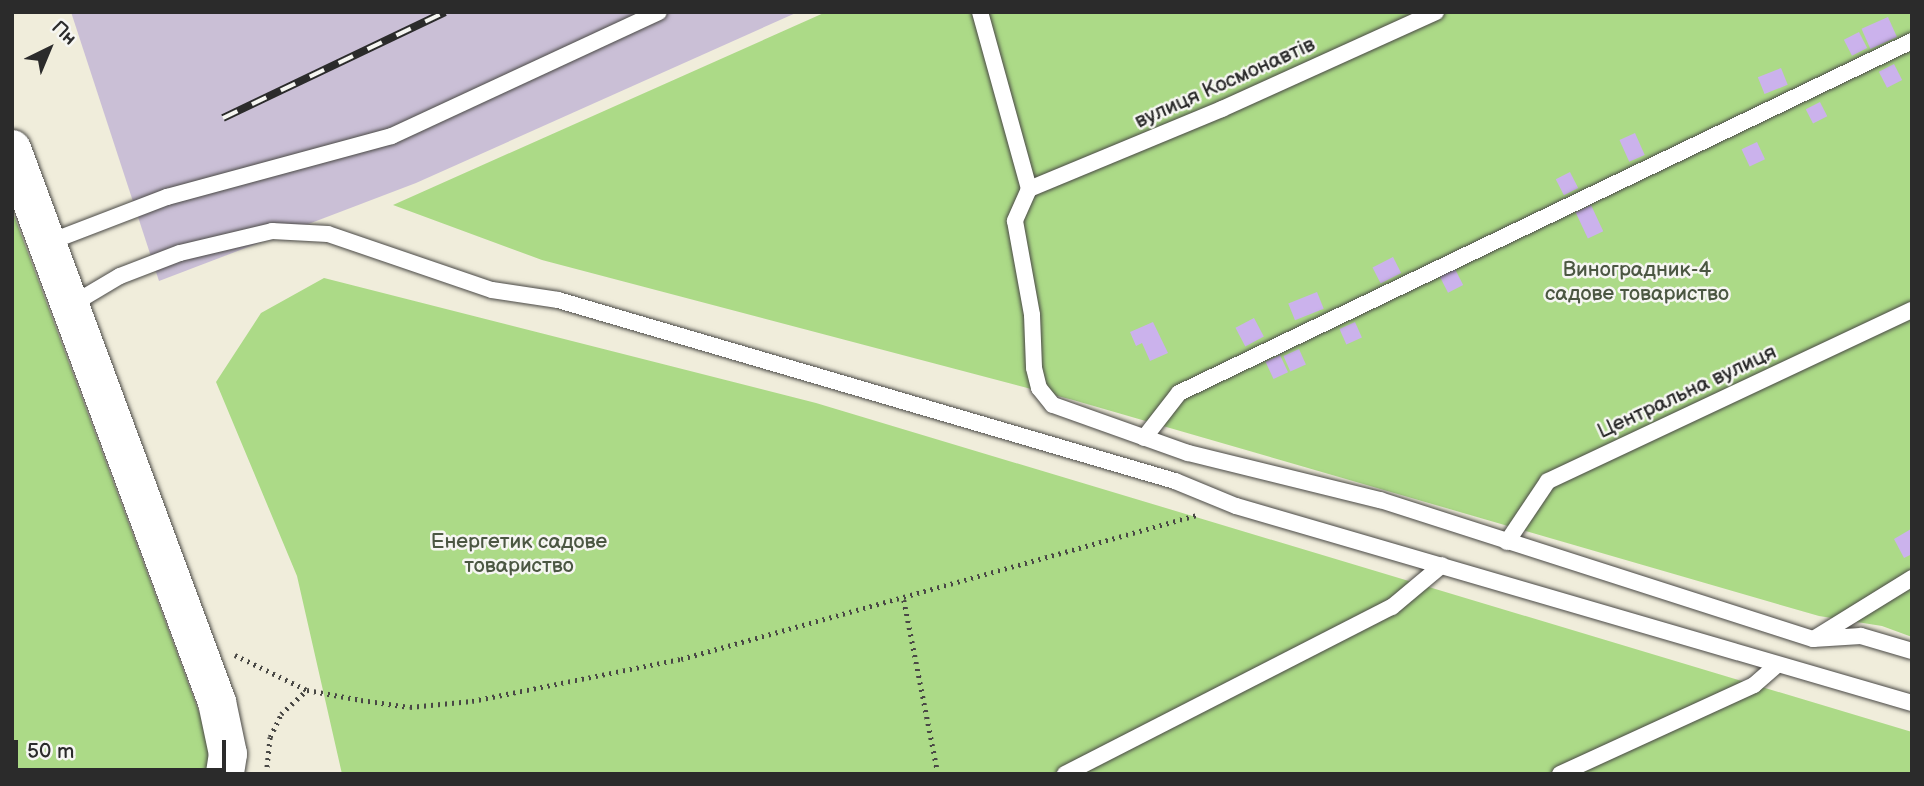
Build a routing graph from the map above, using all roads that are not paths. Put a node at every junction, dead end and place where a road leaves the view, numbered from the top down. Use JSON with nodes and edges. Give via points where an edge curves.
{"nodes":[{"id":1,"x":659,"y":12,"type":"edge"},
{"id":2,"x":980,"y":12,"type":"edge"},
{"id":3,"x":1436,"y":12,"type":"edge"},
{"id":4,"x":1912,"y":41,"type":"edge"},
{"id":5,"x":12,"y":149,"type":"edge"},
{"id":6,"x":1029,"y":189,"type":"junction"},
{"id":7,"x":47,"y":243,"type":"junction"},
{"id":8,"x":71,"y":305,"type":"junction"},
{"id":9,"x":1912,"y":310,"type":"edge"},
{"id":10,"x":1144,"y":438,"type":"junction"},
{"id":11,"x":1507,"y":542,"type":"junction"},
{"id":12,"x":1441,"y":565,"type":"junction"},
{"id":13,"x":1912,"y":578,"type":"edge"},
{"id":14,"x":1812,"y":639,"type":"junction"},
{"id":15,"x":1912,"y":652,"type":"edge"},
{"id":16,"x":1777,"y":664,"type":"junction"},
{"id":17,"x":1912,"y":703,"type":"edge"},
{"id":18,"x":225,"y":774,"type":"edge"},
{"id":19,"x":1065,"y":774,"type":"edge"},
{"id":20,"x":1560,"y":774,"type":"edge"}],
"edges":[{"from":1,"to":7,"type":"lane","via":[[392,136],[167,197]]},
{"from":2,"to":6,"type":"lane"},
{"from":3,"to":6,"type":"lane","name":"вулиця Космонавтів","via":[[1223,109]]},
{"from":4,"to":10,"type":"lane","via":[[1179,393]]},
{"from":5,"to":7,"type":"main road"},
{"from":6,"to":10,"type":"lane","via":[[1015,221],[1039,388],[1053,405]]},
{"from":7,"to":8,"type":"main road"},
{"from":8,"to":12,"type":"lane","via":[[120,276],[180,253],[272,231],[328,234],[492,290],[558,300],[1175,481],[1236,506]]},
{"from":8,"to":18,"type":"main road","via":[[217,702],[228,754]]},
{"from":9,"to":11,"type":"lane","name":"Центральна вулиця","via":[[1548,481]]},
{"from":10,"to":11,"type":"lane","via":[[1380,500]]},
{"from":11,"to":14,"type":"lane"},
{"from":12,"to":16,"type":"lane"},
{"from":12,"to":19,"type":"lane","via":[[1392,607]]},
{"from":13,"to":14,"type":"lane"},
{"from":14,"to":15,"type":"lane","via":[[1861,636]]},
{"from":16,"to":17,"type":"lane"},
{"from":16,"to":20,"type":"lane","via":[[1754,685]]}]}
